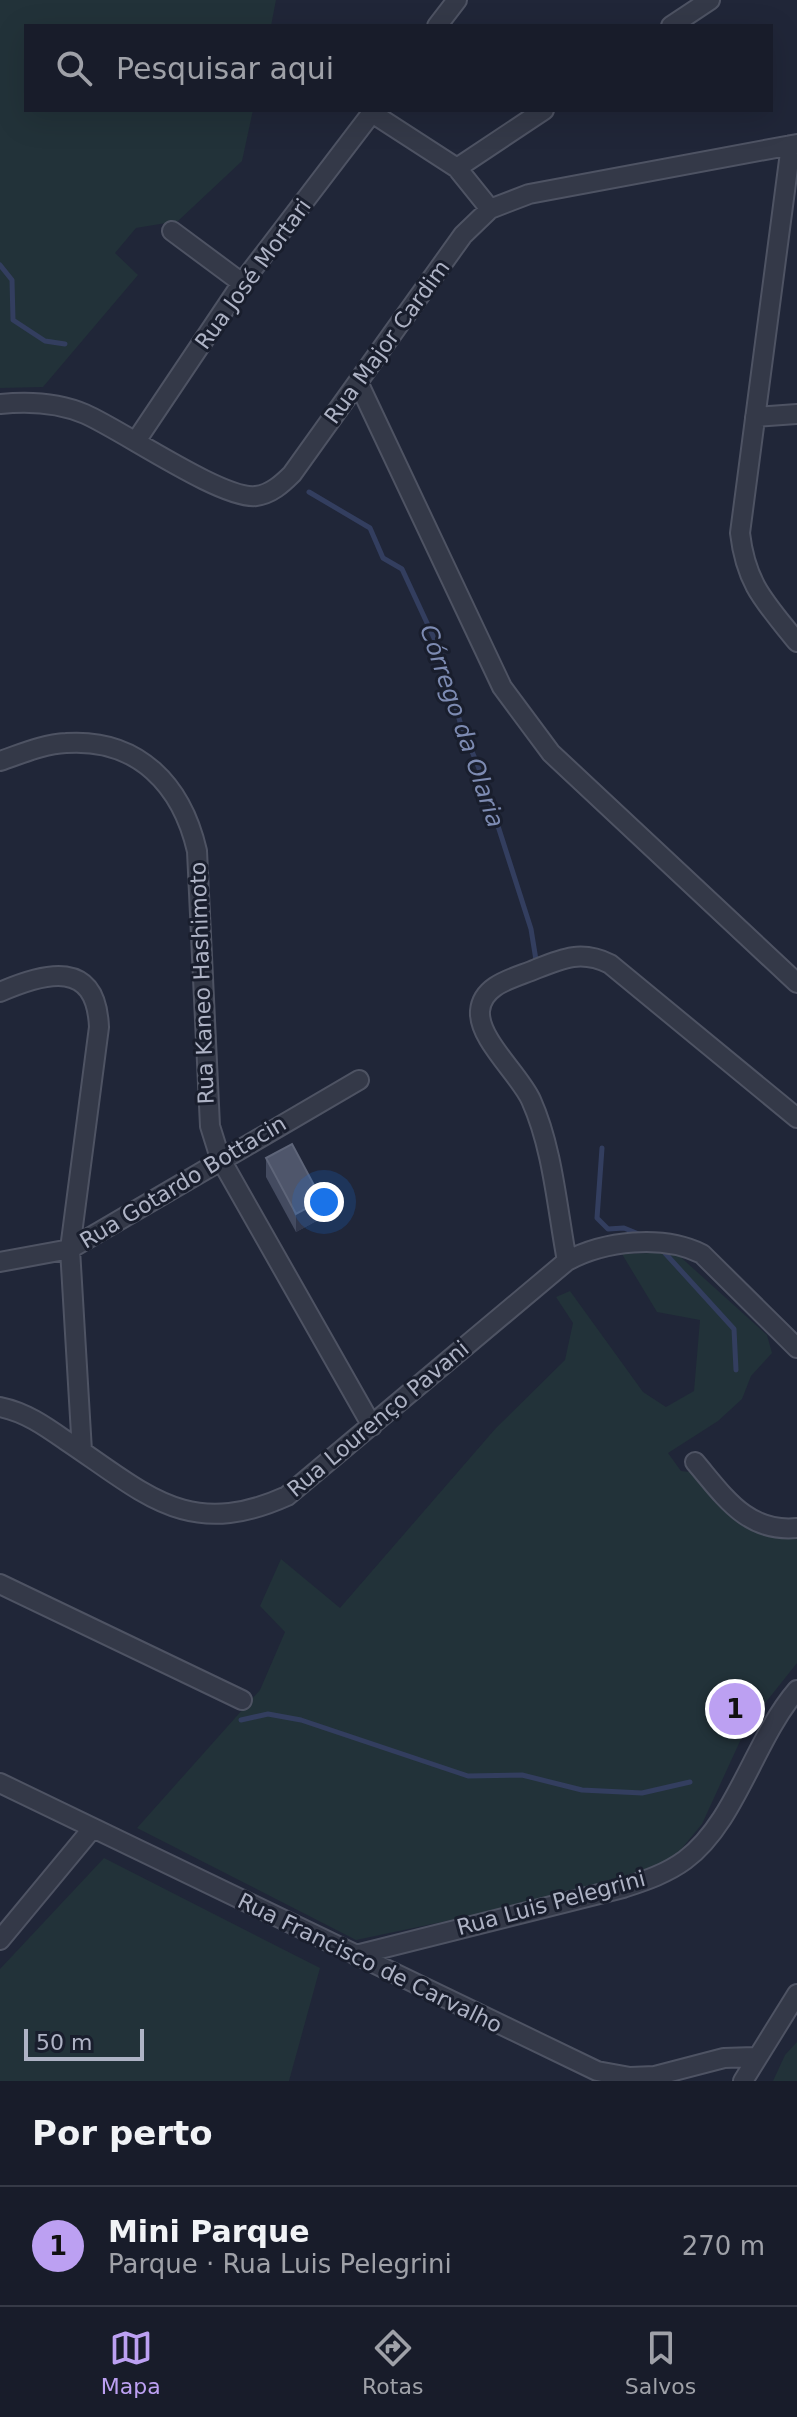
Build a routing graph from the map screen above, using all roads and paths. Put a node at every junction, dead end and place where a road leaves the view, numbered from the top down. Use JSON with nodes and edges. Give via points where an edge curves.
{"nodes":[{"id":1,"x":457,"y":0,"type":"edge"},
{"id":2,"x":710,"y":0,"type":"edge"},
{"id":3,"x":439,"y":24,"type":"edge"},
{"id":4,"x":674,"y":24,"type":"edge"},
{"id":5,"x":372,"y":112,"type":"edge"},
{"id":6,"x":374,"y":112,"type":"edge"},
{"id":7,"x":541,"y":112,"type":"edge"},
{"id":8,"x":794,"y":145,"type":"edge"},
{"id":9,"x":457,"y":168,"type":"junction"},
{"id":10,"x":490,"y":209,"type":"junction"},
{"id":11,"x":172,"y":231,"type":"dead end"},
{"id":12,"x":242,"y":283,"type":"junction"},
{"id":13,"x":358,"y":382,"type":"junction"},
{"id":14,"x":0,"y":404,"type":"edge"},
{"id":15,"x":797,"y":414,"type":"edge"},
{"id":16,"x":755,"y":417,"type":"junction"},
{"id":17,"x":136,"y":441,"type":"junction"},
{"id":18,"x":797,"y":642,"type":"edge"},
{"id":19,"x":0,"y":761,"type":"edge"},
{"id":20,"x":797,"y":983,"type":"edge"},
{"id":21,"x":0,"y":992,"type":"edge"},
{"id":22,"x":359,"y":1080,"type":"dead end"},
{"id":23,"x":797,"y":1118,"type":"edge"},
{"id":24,"x":220,"y":1158,"type":"junction"},
{"id":25,"x":70,"y":1249,"type":"junction"},
{"id":26,"x":567,"y":1261,"type":"junction"},
{"id":27,"x":0,"y":1262,"type":"edge"},
{"id":28,"x":797,"y":1348,"type":"edge"},
{"id":29,"x":0,"y":1407,"type":"edge"},
{"id":30,"x":372,"y":1426,"type":"junction"},
{"id":31,"x":82,"y":1451,"type":"junction"},
{"id":32,"x":695,"y":1462,"type":"dead end"},
{"id":33,"x":797,"y":1528,"type":"edge"},
{"id":34,"x":0,"y":1584,"type":"edge"},
{"id":35,"x":797,"y":1690,"type":"edge"},
{"id":36,"x":242,"y":1700,"type":"dead end"},
{"id":37,"x":0,"y":1783,"type":"edge"},
{"id":38,"x":92,"y":1829,"type":"junction"},
{"id":39,"x":0,"y":1940,"type":"edge"},
{"id":40,"x":356,"y":1955,"type":"junction"},
{"id":41,"x":797,"y":1994,"type":"edge"},
{"id":42,"x":754,"y":2057,"type":"junction"},
{"id":43,"x":655,"y":2078,"type":"edge"},
{"id":44,"x":743,"y":2081,"type":"edge"}],
"edges":[{"from":1,"to":3,"type":"street"},
{"from":2,"to":4,"type":"street"},
{"from":5,"to":12,"type":"street","name":"Rua José Mortari"},
{"from":6,"to":9,"type":"street"},
{"from":7,"to":9,"type":"street"},
{"from":8,"to":10,"type":"street","name":"Rua Major Cardim","via":[[529,194]]},
{"from":8,"to":16,"type":"street"},
{"from":9,"to":10,"type":"street"},
{"from":10,"to":13,"type":"street","name":"Rua Major Cardim","via":[[463,235]]},
{"from":11,"to":12,"type":"street"},
{"from":12,"to":17,"type":"street","name":"Rua José Mortari"},
{"from":13,"to":17,"type":"street","name":"Rua Major Cardim","via":[[292,474],[256,496],[229,491]]},
{"from":13,"to":20,"type":"street","via":[[502,687],[551,753]]},
{"from":14,"to":17,"type":"street","name":"Rua Major Cardim","via":[[59,406]]},
{"from":15,"to":16,"type":"street"},
{"from":16,"to":18,"type":"street","via":[[740,533],[744,564],[757,591]]},
{"from":19,"to":24,"type":"street","name":"Rua Kaneo Hashimoto","via":[[66,743],[106,746],[142,761],[169,785],[189,818],[197,851],[206,1096]]},
{"from":21,"to":25,"type":"street","via":[[52,975],[72,978],[90,989],[98,1005]]},
{"from":22,"to":24,"type":"street","name":"Rua Gotardo Bottacin"},
{"from":23,"to":26,"type":"street","via":[[595,956],[567,956],[493,987],[480,1012],[483,1028],[530,1098],[543,1135]]},
{"from":24,"to":25,"type":"street","name":"Rua Gotardo Bottacin"},
{"from":24,"to":30,"type":"street","name":"Rua Kaneo Hashimoto"},
{"from":25,"to":27,"type":"street","name":"Rua Gotardo Bottacin"},
{"from":25,"to":31,"type":"street"},
{"from":26,"to":28,"type":"street","name":"Rua Lourenço Pavani","via":[[612,1244],[690,1248]]},
{"from":26,"to":30,"type":"street","name":"Rua Lourenço Pavani"},
{"from":29,"to":31,"type":"street","name":"Rua Lourenço Pavani","via":[[35,1420]]},
{"from":30,"to":31,"type":"street","name":"Rua Lourenço Pavani","via":[[287,1496],[223,1516],[168,1506]]},
{"from":32,"to":33,"type":"street","via":[[752,1522]]},
{"from":34,"to":36,"type":"street"},
{"from":35,"to":40,"type":"street","name":"Rua Luis Pelegrini","via":[[769,1727],[709,1838],[685,1860],[623,1888]]},
{"from":37,"to":38,"type":"street","name":"Rua Francisco de Carvalho"},
{"from":38,"to":39,"type":"street"},
{"from":38,"to":40,"type":"street","name":"Rua Francisco de Carvalho"},
{"from":40,"to":43,"type":"street","name":"Rua Francisco de Carvalho","via":[[567,2059],[597,2071]]},
{"from":41,"to":42,"type":"street"},
{"from":42,"to":43,"type":"street","name":"Rua Francisco de Carvalho","via":[[724,2058]]},
{"from":42,"to":44,"type":"street"}]}
